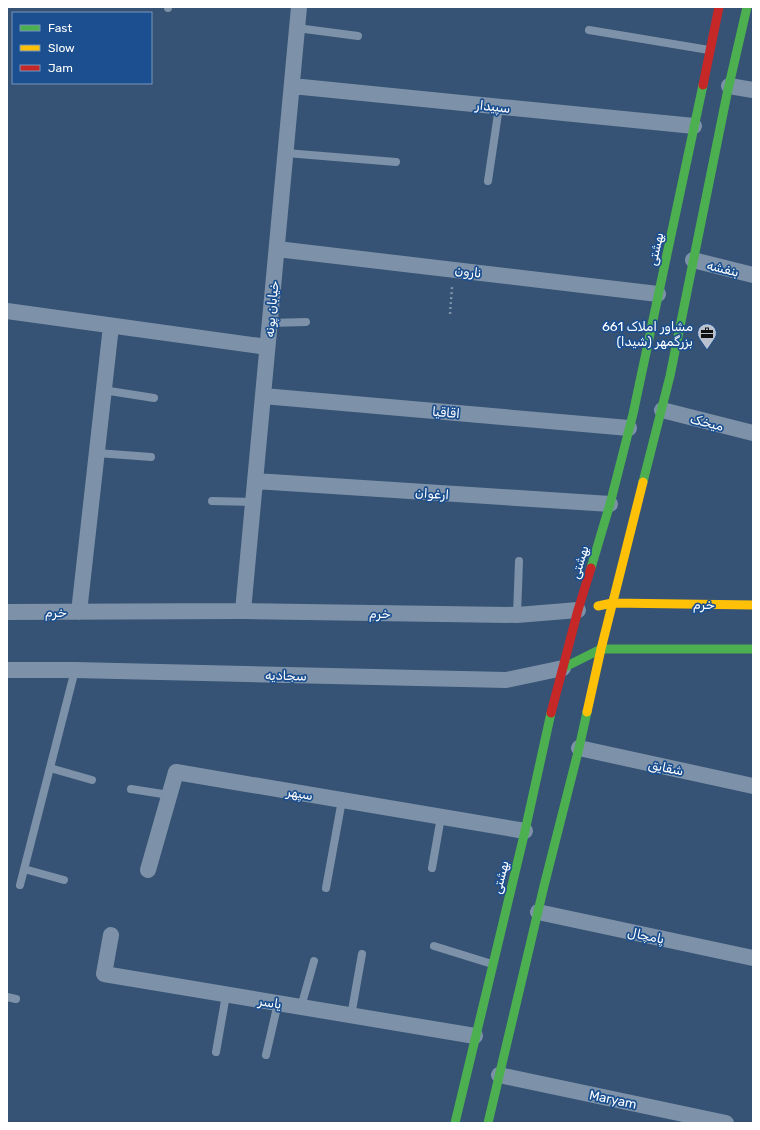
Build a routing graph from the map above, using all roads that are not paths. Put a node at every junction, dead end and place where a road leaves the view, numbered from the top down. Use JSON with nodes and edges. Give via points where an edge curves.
{"nodes":[{"id":1,"x":299,"y":7,"type":"edge"},
{"id":2,"x":719,"y":7,"type":"edge"},
{"id":3,"x":747,"y":7,"type":"edge"},
{"id":4,"x":297,"y":28,"type":"junction"},
{"id":5,"x":589,"y":30,"type":"dead end"},
{"id":6,"x":358,"y":36,"type":"dead end"},
{"id":7,"x":710,"y":50,"type":"junction"},
{"id":8,"x":292,"y":86,"type":"junction"},
{"id":9,"x":728,"y":86,"type":"junction"},
{"id":10,"x":753,"y":90,"type":"edge"},
{"id":11,"x":499,"y":106,"type":"junction"},
{"id":12,"x":694,"y":126,"type":"junction"},
{"id":13,"x":286,"y":153,"type":"junction"},
{"id":14,"x":396,"y":162,"type":"dead end"},
{"id":15,"x":488,"y":180,"type":"dead end"},
{"id":16,"x":277,"y":249,"type":"junction"},
{"id":17,"x":693,"y":260,"type":"junction"},
{"id":18,"x":753,"y":275,"type":"edge"},
{"id":19,"x":658,"y":294,"type":"junction"},
{"id":20,"x":7,"y":311,"type":"edge"},
{"id":21,"x":306,"y":322,"type":"dead end"},
{"id":22,"x":270,"y":323,"type":"junction"},
{"id":23,"x":111,"y":326,"type":"junction"},
{"id":24,"x":267,"y":347,"type":"junction"},
{"id":25,"x":103,"y":390,"type":"junction"},
{"id":26,"x":263,"y":396,"type":"junction"},
{"id":27,"x":154,"y":398,"type":"dead end"},
{"id":28,"x":662,"y":410,"type":"junction"},
{"id":29,"x":629,"y":428,"type":"junction"},
{"id":30,"x":753,"y":433,"type":"edge"},
{"id":31,"x":97,"y":453,"type":"junction"},
{"id":32,"x":150,"y":457,"type":"dead end"},
{"id":33,"x":255,"y":481,"type":"junction"},
{"id":34,"x":212,"y":501,"type":"dead end"},
{"id":35,"x":253,"y":502,"type":"junction"},
{"id":36,"x":610,"y":504,"type":"junction"},
{"id":37,"x":519,"y":561,"type":"dead end"},
{"id":38,"x":612,"y":603,"type":"junction"},
{"id":39,"x":753,"y":605,"type":"edge"},
{"id":40,"x":585,"y":608,"type":"junction"},
{"id":41,"x":243,"y":611,"type":"junction"},
{"id":42,"x":7,"y":612,"type":"edge"},
{"id":43,"x":79,"y":612,"type":"junction"},
{"id":44,"x":517,"y":615,"type":"junction"},
{"id":45,"x":601,"y":649,"type":"junction"},
{"id":46,"x":753,"y":649,"type":"edge"},
{"id":47,"x":563,"y":668,"type":"junction"},
{"id":48,"x":7,"y":670,"type":"edge"},
{"id":49,"x":75,"y":670,"type":"junction"},
{"id":50,"x":579,"y":748,"type":"junction"},
{"id":51,"x":50,"y":768,"type":"junction"},
{"id":52,"x":92,"y":780,"type":"dead end"},
{"id":53,"x":753,"y":786,"type":"edge"},
{"id":54,"x":131,"y":789,"type":"dead end"},
{"id":55,"x":169,"y":795,"type":"junction"},
{"id":56,"x":342,"y":800,"type":"junction"},
{"id":57,"x":442,"y":817,"type":"junction"},
{"id":58,"x":524,"y":831,"type":"junction"},
{"id":59,"x":432,"y":868,"type":"dead end"},
{"id":60,"x":24,"y":869,"type":"junction"},
{"id":61,"x":148,"y":870,"type":"dead end"},
{"id":62,"x":64,"y":880,"type":"dead end"},
{"id":63,"x":20,"y":885,"type":"dead end"},
{"id":64,"x":326,"y":888,"type":"dead end"},
{"id":65,"x":538,"y":912,"type":"junction"},
{"id":66,"x":111,"y":935,"type":"dead end"},
{"id":67,"x":434,"y":946,"type":"dead end"},
{"id":68,"x":362,"y":954,"type":"dead end"},
{"id":69,"x":753,"y":958,"type":"edge"},
{"id":70,"x":314,"y":961,"type":"dead end"},
{"id":71,"x":493,"y":964,"type":"junction"},
{"id":72,"x":226,"y":995,"type":"junction"},
{"id":73,"x":7,"y":996,"type":"edge"},
{"id":74,"x":16,"y":999,"type":"dead end"},
{"id":75,"x":278,"y":1003,"type":"junction"},
{"id":76,"x":301,"y":1007,"type":"junction"},
{"id":77,"x":351,"y":1016,"type":"junction"},
{"id":78,"x":475,"y":1036,"type":"junction"},
{"id":79,"x":216,"y":1052,"type":"dead end"},
{"id":80,"x":266,"y":1055,"type":"dead end"},
{"id":81,"x":499,"y":1075,"type":"junction"},
{"id":82,"x":455,"y":1123,"type":"edge"},
{"id":83,"x":488,"y":1123,"type":"edge"},
{"id":84,"x":726,"y":1123,"type":"edge"}],
"edges":[{"from":1,"to":4,"type":"street","name":"خیابان پونه"},
{"from":2,"to":7,"type":"street","name":"بهشتی"},
{"from":3,"to":9,"type":"street"},
{"from":4,"to":6,"type":"lane"},
{"from":4,"to":8,"type":"street","name":"خیابان پونه"},
{"from":5,"to":7,"type":"lane"},
{"from":7,"to":12,"type":"street","name":"بهشتی"},
{"from":8,"to":11,"type":"street","name":"سپیدار"},
{"from":8,"to":13,"type":"street","name":"خیابان پونه"},
{"from":9,"to":10,"type":"street"},
{"from":9,"to":17,"type":"street"},
{"from":11,"to":12,"type":"street","name":"سپیدار"},
{"from":11,"to":15,"type":"lane"},
{"from":12,"to":19,"type":"street","name":"بهشتی"},
{"from":13,"to":14,"type":"lane"},
{"from":13,"to":16,"type":"street","name":"خیابان پونه"},
{"from":16,"to":19,"type":"street","name":"نارون"},
{"from":16,"to":22,"type":"street","name":"خیابان پونه"},
{"from":17,"to":18,"type":"street","name":"بنفشه"},
{"from":17,"to":28,"type":"street"},
{"from":19,"to":29,"type":"street","name":"بهشتی"},
{"from":20,"to":23,"type":"street"},
{"from":21,"to":22,"type":"lane"},
{"from":22,"to":24,"type":"street","name":"خیابان پونه"},
{"from":23,"to":24,"type":"street"},
{"from":23,"to":25,"type":"street"},
{"from":24,"to":26,"type":"street","name":"خیابان پونه"},
{"from":25,"to":27,"type":"lane"},
{"from":25,"to":31,"type":"street"},
{"from":26,"to":29,"type":"street","name":"اقاقیا"},
{"from":26,"to":33,"type":"street","name":"خیابان پونه"},
{"from":28,"to":30,"type":"street","name":"میخک"},
{"from":28,"to":38,"type":"street"},
{"from":29,"to":36,"type":"street","name":"بهشتی"},
{"from":31,"to":32,"type":"lane"},
{"from":31,"to":43,"type":"street"},
{"from":33,"to":35,"type":"street","name":"خیابان پونه"},
{"from":33,"to":36,"type":"street","name":"ارغوان"},
{"from":34,"to":35,"type":"lane"},
{"from":35,"to":41,"type":"street","name":"خیابان پونه"},
{"from":36,"to":40,"type":"street","name":"بهشتی"},
{"from":37,"to":44,"type":"lane"},
{"from":38,"to":39,"type":"street","name":"خرم"},
{"from":38,"to":40,"type":"street","name":"خرم"},
{"from":38,"to":45,"type":"street"},
{"from":40,"to":44,"type":"street","name":"خرم"},
{"from":40,"to":47,"type":"street","name":"بهشتی"},
{"from":41,"to":43,"type":"street","name":"خرم"},
{"from":41,"to":44,"type":"street","name":"خرم"},
{"from":42,"to":43,"type":"street","name":"خرم"},
{"from":45,"to":46,"type":"street"},
{"from":45,"to":47,"type":"street"},
{"from":45,"to":50,"type":"street"},
{"from":47,"to":49,"type":"street","name":"سجادیه","via":[[506,680]]},
{"from":47,"to":58,"type":"street","name":"بهشتی"},
{"from":48,"to":49,"type":"street","name":"سجادیه"},
{"from":49,"to":51,"type":"lane"},
{"from":50,"to":53,"type":"street","name":"شقایق"},
{"from":50,"to":65,"type":"street"},
{"from":51,"to":52,"type":"lane"},
{"from":51,"to":60,"type":"lane"},
{"from":54,"to":55,"type":"lane"},
{"from":55,"to":56,"type":"street","name":"سپهر","via":[[176,772]]},
{"from":55,"to":61,"type":"street","name":"سپهر"},
{"from":56,"to":57,"type":"street","name":"سپهر"},
{"from":56,"to":64,"type":"lane"},
{"from":57,"to":58,"type":"street","name":"سپهر"},
{"from":57,"to":59,"type":"lane"},
{"from":58,"to":71,"type":"street","name":"بهشتی"},
{"from":60,"to":62,"type":"lane"},
{"from":60,"to":63,"type":"lane"},
{"from":65,"to":69,"type":"street","name":"پامچال"},
{"from":65,"to":81,"type":"street"},
{"from":66,"to":72,"type":"street","name":"یاسر","via":[[104,974]]},
{"from":67,"to":71,"type":"lane"},
{"from":68,"to":77,"type":"lane"},
{"from":70,"to":76,"type":"lane"},
{"from":71,"to":78,"type":"street","name":"بهشتی"},
{"from":72,"to":75,"type":"street","name":"یاسر"},
{"from":72,"to":79,"type":"lane"},
{"from":73,"to":74,"type":"lane"},
{"from":75,"to":76,"type":"street","name":"یاسر"},
{"from":75,"to":80,"type":"lane"},
{"from":76,"to":77,"type":"street","name":"یاسر"},
{"from":77,"to":78,"type":"street","name":"یاسر"},
{"from":78,"to":82,"type":"street","name":"بهشتی"},
{"from":81,"to":83,"type":"street"},
{"from":81,"to":84,"type":"street","name":"Maryam"}]}
